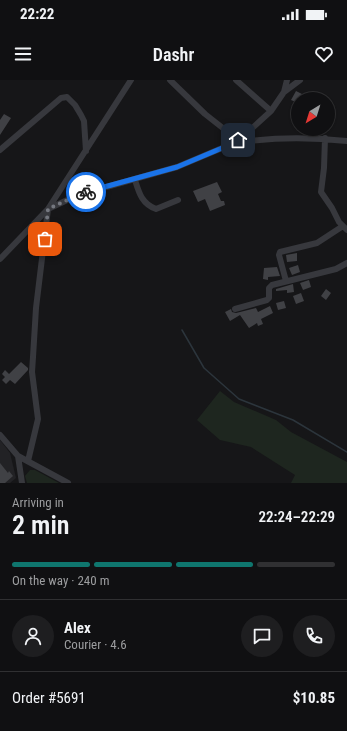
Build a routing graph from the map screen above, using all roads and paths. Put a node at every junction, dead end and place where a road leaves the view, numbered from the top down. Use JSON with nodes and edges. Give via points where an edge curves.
{"nodes":[{"id":1,"x":131,"y":80,"type":"edge"},
{"id":2,"x":170,"y":80,"type":"edge"},
{"id":3,"x":236,"y":80,"type":"edge"},
{"id":4,"x":287,"y":80,"type":"edge"},
{"id":5,"x":300,"y":80,"type":"edge"},
{"id":6,"x":284,"y":92,"type":"junction"},
{"id":7,"x":271,"y":111,"type":"junction"},
{"id":8,"x":325,"y":138,"type":"junction"},
{"id":9,"x":347,"y":141,"type":"edge"},
{"id":10,"x":236,"y":142,"type":"junction"},
{"id":11,"x":0,"y":150,"type":"edge"},
{"id":12,"x":86,"y":151,"type":"junction"},
{"id":13,"x":135,"y":180,"type":"junction"},
{"id":14,"x":178,"y":200,"type":"dead end"},
{"id":15,"x":48,"y":209,"type":"junction"},
{"id":16,"x":345,"y":228,"type":"edge"},
{"id":17,"x":0,"y":259,"type":"edge"},
{"id":18,"x":347,"y":263,"type":"edge"},
{"id":19,"x":286,"y":281,"type":"junction"},
{"id":20,"x":235,"y":309,"type":"dead end"},
{"id":21,"x":0,"y":435,"type":"edge"},
{"id":22,"x":18,"y":456,"type":"junction"},
{"id":23,"x":28,"y":461,"type":"junction"},
{"id":24,"x":22,"y":483,"type":"edge"},
{"id":25,"x":68,"y":483,"type":"edge"}],
"edges":[{"from":1,"to":12,"type":"street"},
{"from":2,"to":10,"type":"street"},
{"from":3,"to":7,"type":"street"},
{"from":4,"to":6,"type":"street"},
{"from":5,"to":6,"type":"street"},
{"from":6,"to":7,"type":"street"},
{"from":7,"to":10,"type":"street"},
{"from":8,"to":9,"type":"street"},
{"from":8,"to":10,"type":"street","via":[[264,138]]},
{"from":8,"to":16,"type":"street","via":[[320,192]]},
{"from":10,"to":13,"type":"street","via":[[177,167]]},
{"from":11,"to":12,"type":"street","via":[[64,96],[75,105],[84,122]]},
{"from":12,"to":15,"type":"street"},
{"from":13,"to":14,"type":"street","via":[[142,198],[152,208],[156,209]]},
{"from":13,"to":15,"type":"street","via":[[78,195]]},
{"from":15,"to":17,"type":"street"},
{"from":15,"to":23,"type":"street","via":[[36,308],[32,372],[38,419]]},
{"from":16,"to":19,"type":"street","via":[[317,243],[280,252]]},
{"from":18,"to":19,"type":"street","via":[[336,269]]},
{"from":19,"to":20,"type":"street","via":[[271,286],[267,300]]},
{"from":21,"to":22,"type":"street"},
{"from":22,"to":23,"type":"street"},
{"from":22,"to":24,"type":"street"},
{"from":23,"to":25,"type":"street"}]}
